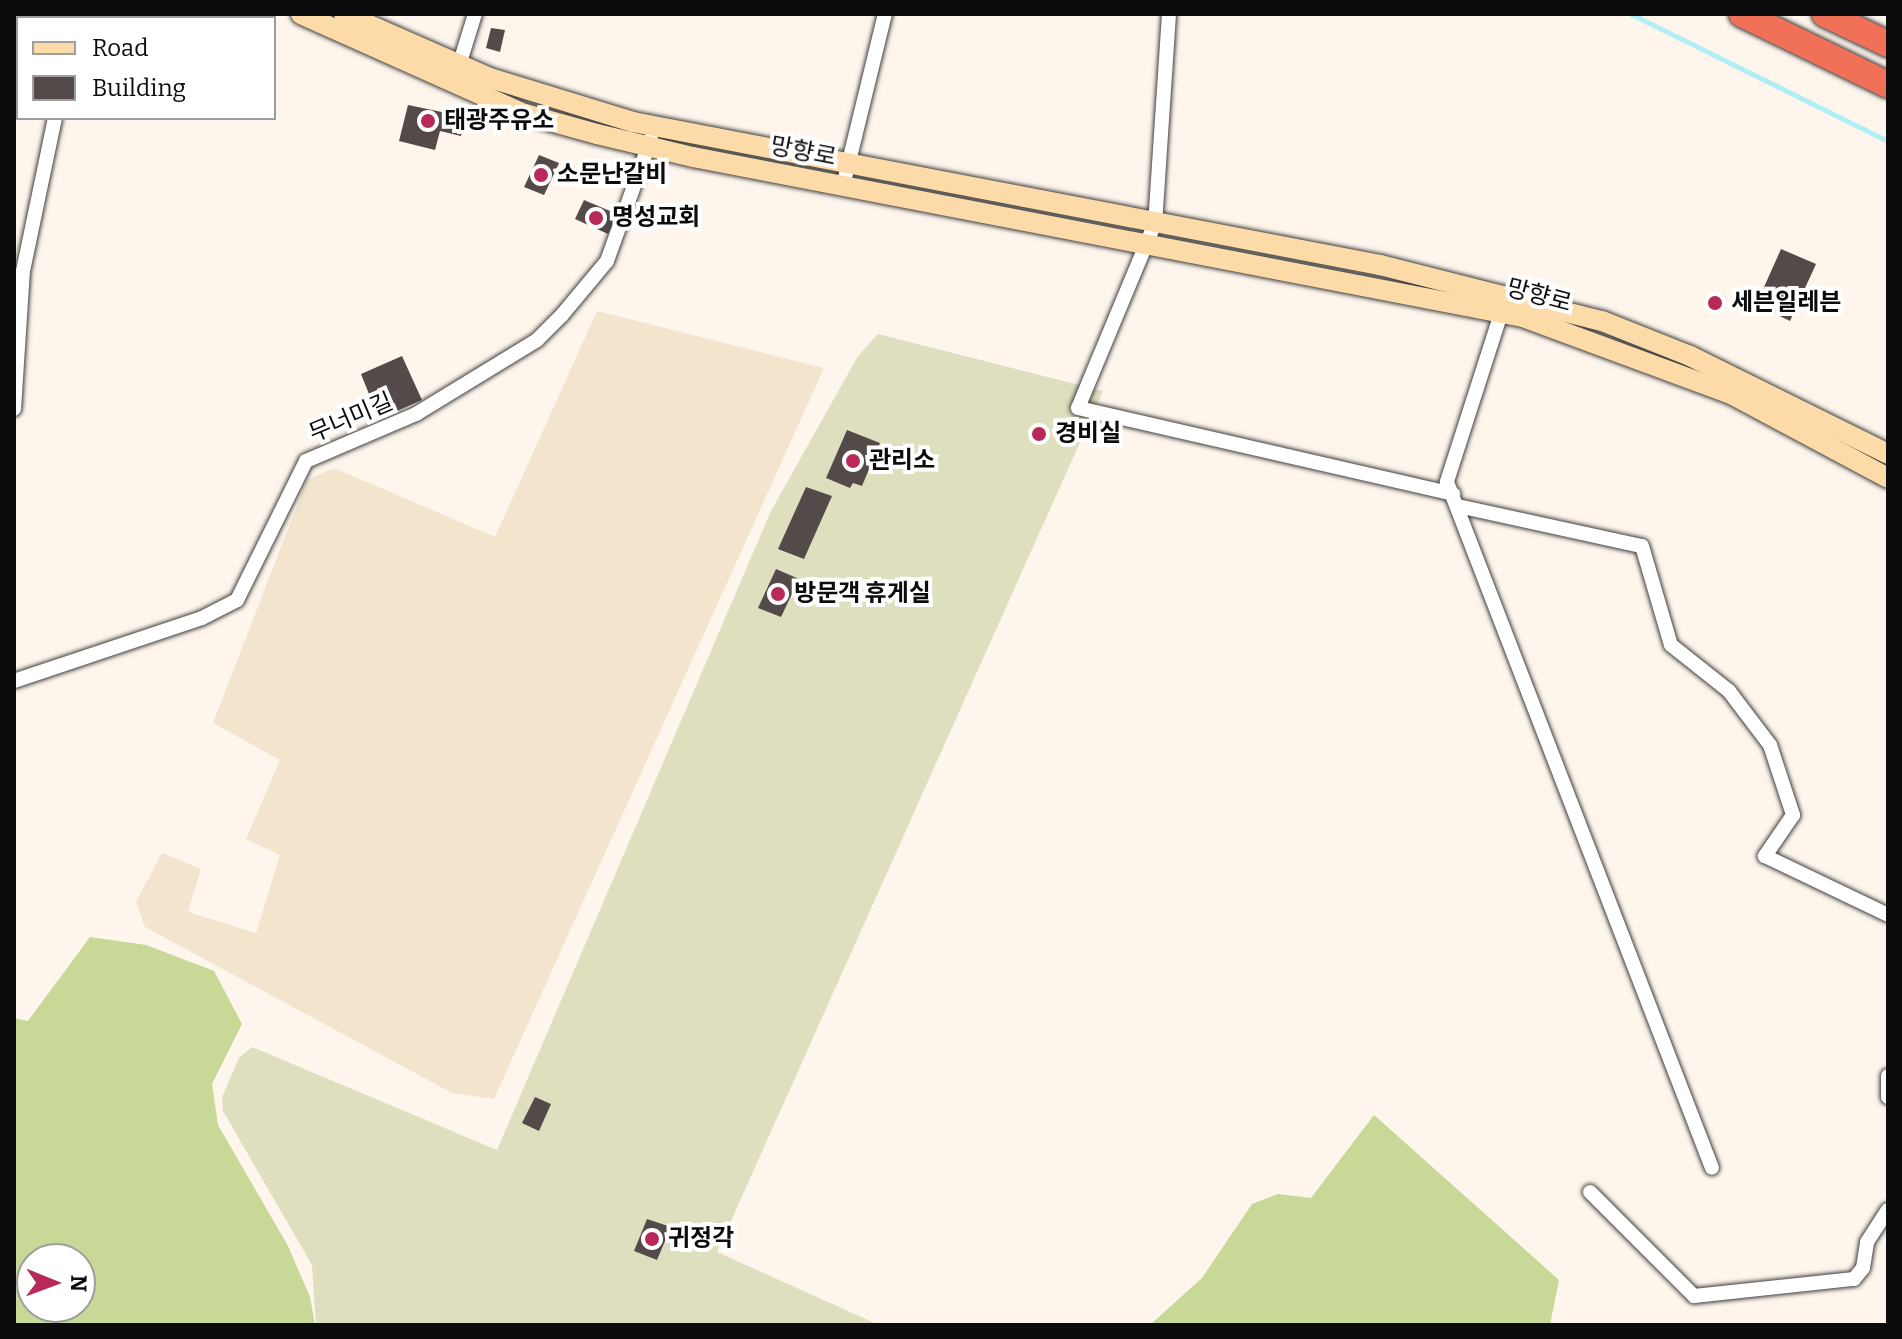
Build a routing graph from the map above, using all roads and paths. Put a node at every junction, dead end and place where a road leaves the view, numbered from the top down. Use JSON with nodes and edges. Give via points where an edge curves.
{"nodes":[{"id":1,"x":301,"y":14,"type":"edge"},
{"id":2,"x":344,"y":14,"type":"edge"},
{"id":3,"x":475,"y":14,"type":"edge"},
{"id":4,"x":885,"y":14,"type":"edge"},
{"id":5,"x":1169,"y":14,"type":"edge"},
{"id":6,"x":1742,"y":14,"type":"edge"},
{"id":7,"x":1825,"y":14,"type":"edge"},
{"id":8,"x":1888,"y":44,"type":"edge"},
{"id":9,"x":457,"y":75,"type":"junction"},
{"id":10,"x":1888,"y":85,"type":"edge"},
{"id":11,"x":55,"y":120,"type":"edge"},
{"id":12,"x":652,"y":137,"type":"junction"},
{"id":13,"x":847,"y":164,"type":"junction"},
{"id":14,"x":843,"y":186,"type":"junction"},
{"id":15,"x":1155,"y":223,"type":"junction"},
{"id":16,"x":1150,"y":244,"type":"junction"},
{"id":17,"x":1504,"y":304,"type":"junction"},
{"id":18,"x":14,"y":409,"type":"edge"},
{"id":19,"x":1888,"y":454,"type":"edge"},
{"id":20,"x":1888,"y":478,"type":"edge"},
{"id":21,"x":1455,"y":500,"type":"junction"},
{"id":22,"x":14,"y":681,"type":"edge"},
{"id":23,"x":1888,"y":915,"type":"edge"},
{"id":24,"x":1888,"y":1076,"type":"edge"},
{"id":25,"x":1888,"y":1097,"type":"edge"},
{"id":26,"x":1712,"y":1168,"type":"dead end"},
{"id":27,"x":1590,"y":1192,"type":"dead end"},
{"id":28,"x":1888,"y":1210,"type":"edge"}],
"edges":[{"from":1,"to":9,"type":"main road","name":"망향로"},
{"from":2,"to":9,"type":"main road","name":"망향로"},
{"from":3,"to":9,"type":"street"},
{"from":4,"to":13,"type":"street"},
{"from":5,"to":15,"type":"street"},
{"from":6,"to":10,"type":"highway"},
{"from":7,"to":8,"type":"highway"},
{"from":9,"to":12,"type":"main road","name":"망향로","via":[[525,114]]},
{"from":11,"to":18,"type":"street","via":[[23,271]]},
{"from":12,"to":13,"type":"main road","name":"망향로"},
{"from":12,"to":14,"type":"main road","name":"망향로"},
{"from":12,"to":22,"type":"street","name":"무너미길","via":[[607,261],[562,315],[537,340],[416,414],[306,461],[237,600],[202,618]]},
{"from":13,"to":14,"type":"street"},
{"from":13,"to":15,"type":"main road","name":"망향로"},
{"from":14,"to":16,"type":"main road","name":"망향로"},
{"from":15,"to":16,"type":"street"},
{"from":15,"to":17,"type":"main road","name":"망향로","via":[[1380,265]]},
{"from":16,"to":17,"type":"main road","name":"망향로"},
{"from":16,"to":21,"type":"street","via":[[1078,408]]},
{"from":17,"to":19,"type":"main road","name":"망향로","via":[[1602,321],[1690,356]]},
{"from":17,"to":20,"type":"main road","name":"망향로","via":[[1676,370],[1784,419]]},
{"from":17,"to":21,"type":"street","via":[[1447,482]]},
{"from":21,"to":23,"type":"street","via":[[1642,546],[1671,645],[1729,691],[1770,745],[1793,815],[1765,856]]},
{"from":21,"to":26,"type":"street"},
{"from":24,"to":25,"type":"street"},
{"from":27,"to":28,"type":"street","via":[[1694,1296],[1854,1279],[1863,1268],[1867,1242]]}]}
